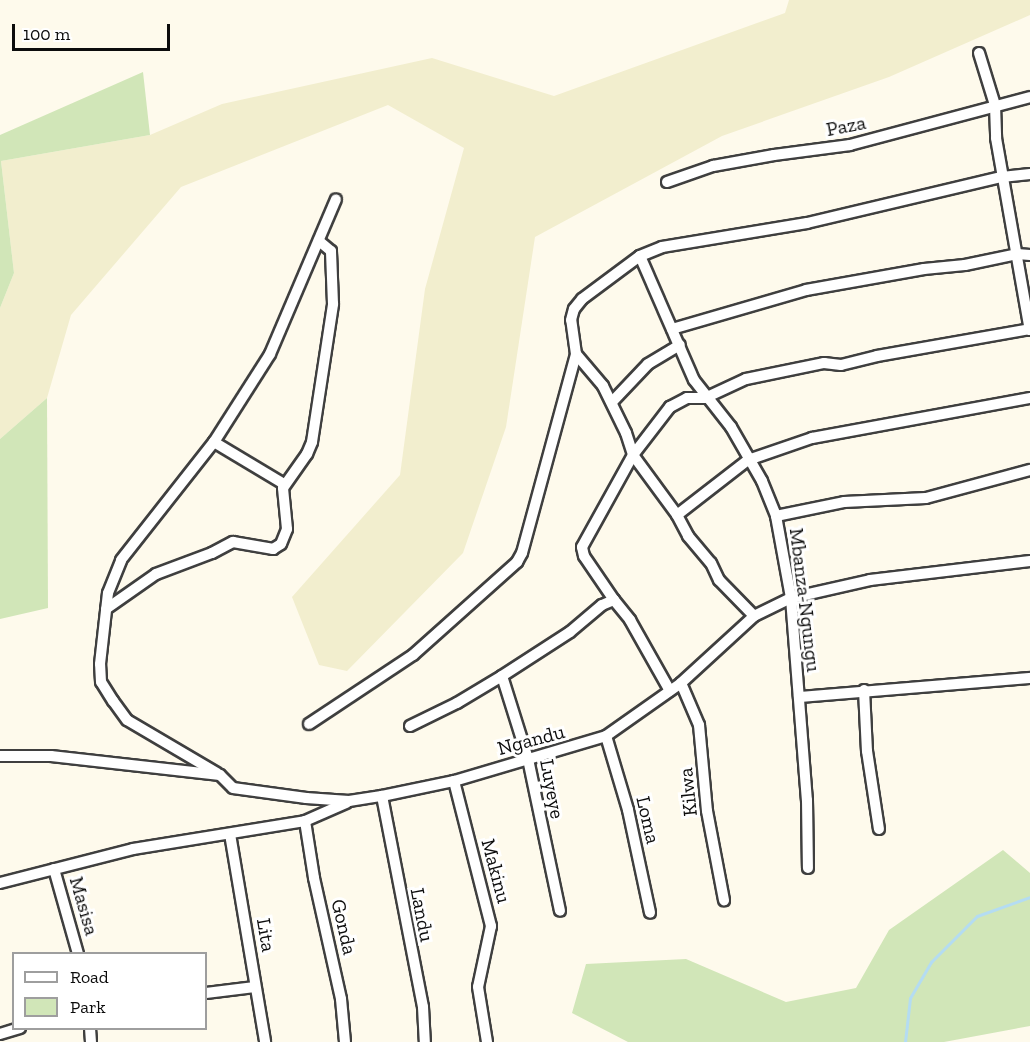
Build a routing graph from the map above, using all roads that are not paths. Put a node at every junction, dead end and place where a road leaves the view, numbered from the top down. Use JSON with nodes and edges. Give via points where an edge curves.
{"nodes":[{"id":1,"x":979,"y":53,"type":"dead end"},
{"id":2,"x":1030,"y":97,"type":"edge"},
{"id":3,"x":995,"y":105,"type":"junction"},
{"id":4,"x":1030,"y":174,"type":"edge"},
{"id":5,"x":1002,"y":177,"type":"junction"},
{"id":6,"x":667,"y":182,"type":"dead end"},
{"id":7,"x":336,"y":199,"type":"dead end"},
{"id":8,"x":319,"y":241,"type":"junction"},
{"id":9,"x":1017,"y":254,"type":"junction"},
{"id":10,"x":1030,"y":255,"type":"edge"},
{"id":11,"x":640,"y":256,"type":"junction"},
{"id":12,"x":672,"y":329,"type":"junction"},
{"id":13,"x":1030,"y":330,"type":"edge"},
{"id":14,"x":680,"y":345,"type":"junction"},
{"id":15,"x":576,"y":354,"type":"junction"},
{"id":16,"x":705,"y":398,"type":"junction"},
{"id":17,"x":1030,"y":398,"type":"edge"},
{"id":18,"x":612,"y":402,"type":"junction"},
{"id":19,"x":214,"y":442,"type":"junction"},
{"id":20,"x":633,"y":454,"type":"junction"},
{"id":21,"x":748,"y":460,"type":"junction"},
{"id":22,"x":1030,"y":470,"type":"edge"},
{"id":23,"x":284,"y":483,"type":"junction"},
{"id":24,"x":677,"y":515,"type":"junction"},
{"id":25,"x":776,"y":516,"type":"junction"},
{"id":26,"x":1030,"y":561,"type":"edge"},
{"id":27,"x":791,"y":598,"type":"junction"},
{"id":28,"x":614,"y":600,"type":"junction"},
{"id":29,"x":106,"y":609,"type":"junction"},
{"id":30,"x":754,"y":616,"type":"junction"},
{"id":31,"x":502,"y":676,"type":"junction"},
{"id":32,"x":1030,"y":678,"type":"edge"},
{"id":33,"x":681,"y":683,"type":"junction"},
{"id":34,"x":864,"y":690,"type":"junction"},
{"id":35,"x":670,"y":691,"type":"junction"},
{"id":36,"x":799,"y":697,"type":"junction"},
{"id":37,"x":309,"y":724,"type":"dead end"},
{"id":38,"x":410,"y":726,"type":"dead end"},
{"id":39,"x":606,"y":736,"type":"junction"},
{"id":40,"x":0,"y":756,"type":"edge"},
{"id":41,"x":528,"y":759,"type":"junction"},
{"id":42,"x":220,"y":775,"type":"junction"},
{"id":43,"x":454,"y":781,"type":"junction"},
{"id":44,"x":382,"y":796,"type":"junction"},
{"id":45,"x":349,"y":801,"type":"junction"},
{"id":46,"x":305,"y":821,"type":"junction"},
{"id":47,"x":879,"y":829,"type":"dead end"},
{"id":48,"x":230,"y":834,"type":"junction"},
{"id":49,"x":808,"y":868,"type":"dead end"},
{"id":50,"x":54,"y":869,"type":"junction"},
{"id":51,"x":0,"y":883,"type":"edge"},
{"id":52,"x":724,"y":900,"type":"dead end"},
{"id":53,"x":560,"y":911,"type":"dead end"},
{"id":54,"x":650,"y":913,"type":"dead end"},
{"id":55,"x":77,"y":952,"type":"edge"},
{"id":56,"x":255,"y":987,"type":"junction"},
{"id":57,"x":207,"y":993,"type":"edge"},
{"id":58,"x":16,"y":1030,"type":"edge"},
{"id":59,"x":0,"y":1034,"type":"edge"},
{"id":60,"x":266,"y":1042,"type":"edge"},
{"id":61,"x":345,"y":1042,"type":"edge"},
{"id":62,"x":424,"y":1042,"type":"edge"},
{"id":63,"x":487,"y":1042,"type":"edge"}],
"edges":[{"from":1,"to":3,"type":"street"},
{"from":2,"to":3,"type":"street","name":"Paza"},
{"from":3,"to":5,"type":"street"},
{"from":3,"to":6,"type":"street","name":"Paza","via":[[850,145],[712,166]]},
{"from":4,"to":5,"type":"street"},
{"from":5,"to":9,"type":"street"},
{"from":5,"to":11,"type":"street","via":[[807,223],[662,247]]},
{"from":7,"to":8,"type":"street"},
{"from":8,"to":19,"type":"street","via":[[270,354]]},
{"from":8,"to":23,"type":"street","via":[[331,251],[333,304],[312,442],[301,464]]},
{"from":9,"to":10,"type":"street"},
{"from":9,"to":12,"type":"street","via":[[806,290]]},
{"from":9,"to":13,"type":"street"},
{"from":11,"to":12,"type":"street","name":"Mbanza-Ngungu"},
{"from":11,"to":15,"type":"street","via":[[574,309],[571,320]]},
{"from":12,"to":14,"type":"street","name":"Mbanza-Ngungu"},
{"from":13,"to":16,"type":"street","via":[[746,379]]},
{"from":14,"to":16,"type":"street","name":"Mbanza-Ngungu"},
{"from":14,"to":18,"type":"street","via":[[648,364]]},
{"from":15,"to":18,"type":"street","via":[[594,372]]},
{"from":15,"to":37,"type":"street","via":[[517,562],[413,655]]},
{"from":16,"to":20,"type":"street","via":[[687,398],[670,407]]},
{"from":16,"to":21,"type":"street","name":"Mbanza-Ngungu","via":[[731,427]]},
{"from":17,"to":21,"type":"street","via":[[812,438]]},
{"from":18,"to":20,"type":"street"},
{"from":19,"to":23,"type":"street"},
{"from":19,"to":29,"type":"street","via":[[121,560]]},
{"from":20,"to":24,"type":"street"},
{"from":20,"to":28,"type":"street","via":[[582,547]]},
{"from":21,"to":24,"type":"street"},
{"from":21,"to":25,"type":"street","name":"Mbanza-Ngungu","via":[[762,481]]},
{"from":22,"to":25,"type":"street","via":[[926,498],[844,502]]},
{"from":23,"to":29,"type":"street","via":[[287,529],[278,548],[233,542],[156,574]]},
{"from":24,"to":30,"type":"street","via":[[719,580]]},
{"from":25,"to":27,"type":"street","name":"Mbanza-Ngungu"},
{"from":26,"to":27,"type":"street","name":"Ngandu","via":[[870,580]]},
{"from":27,"to":30,"type":"street","name":"Ngandu"},
{"from":27,"to":36,"type":"street","name":"Mbanza-Ngungu"},
{"from":28,"to":31,"type":"street"},
{"from":28,"to":35,"type":"street","via":[[630,620]]},
{"from":29,"to":42,"type":"street","via":[[101,682],[113,701],[127,720]]},
{"from":30,"to":33,"type":"street","name":"Ngandu"},
{"from":31,"to":38,"type":"street"},
{"from":31,"to":41,"type":"street","name":"Luyeye"},
{"from":32,"to":34,"type":"street"},
{"from":33,"to":35,"type":"street","name":"Ngandu"},
{"from":33,"to":52,"type":"street","name":"Kilwa","via":[[699,725],[707,811]]},
{"from":34,"to":36,"type":"street"},
{"from":34,"to":47,"type":"street","via":[[867,751]]},
{"from":35,"to":39,"type":"street","name":"Ngandu"},
{"from":36,"to":49,"type":"street","name":"Mbanza-Ngungu"},
{"from":39,"to":41,"type":"street","name":"Ngandu"},
{"from":39,"to":54,"type":"street","name":"Loma","via":[[628,810]]},
{"from":40,"to":42,"type":"street","name":"Ngandu","via":[[51,756]]},
{"from":41,"to":43,"type":"street","name":"Ngandu"},
{"from":41,"to":53,"type":"street","name":"Luyeye"},
{"from":42,"to":45,"type":"street","name":"Ngandu","via":[[233,788]]},
{"from":43,"to":44,"type":"street","name":"Ngandu"},
{"from":43,"to":63,"type":"street","name":"Makinu","via":[[491,926],[478,987]]},
{"from":44,"to":45,"type":"street","name":"Ngandu"},
{"from":44,"to":62,"type":"street","name":"Landu","via":[[423,1007]]},
{"from":45,"to":46,"type":"street"},
{"from":46,"to":48,"type":"street"},
{"from":46,"to":61,"type":"street","name":"Gonda","via":[[341,999]]},
{"from":48,"to":50,"type":"street","via":[[133,849]]},
{"from":48,"to":56,"type":"street","name":"Lita"},
{"from":50,"to":51,"type":"street"},
{"from":50,"to":55,"type":"street","name":"Masisa"},
{"from":56,"to":57,"type":"street"},
{"from":56,"to":60,"type":"street","name":"Lita"},
{"from":58,"to":59,"type":"street"}]}
